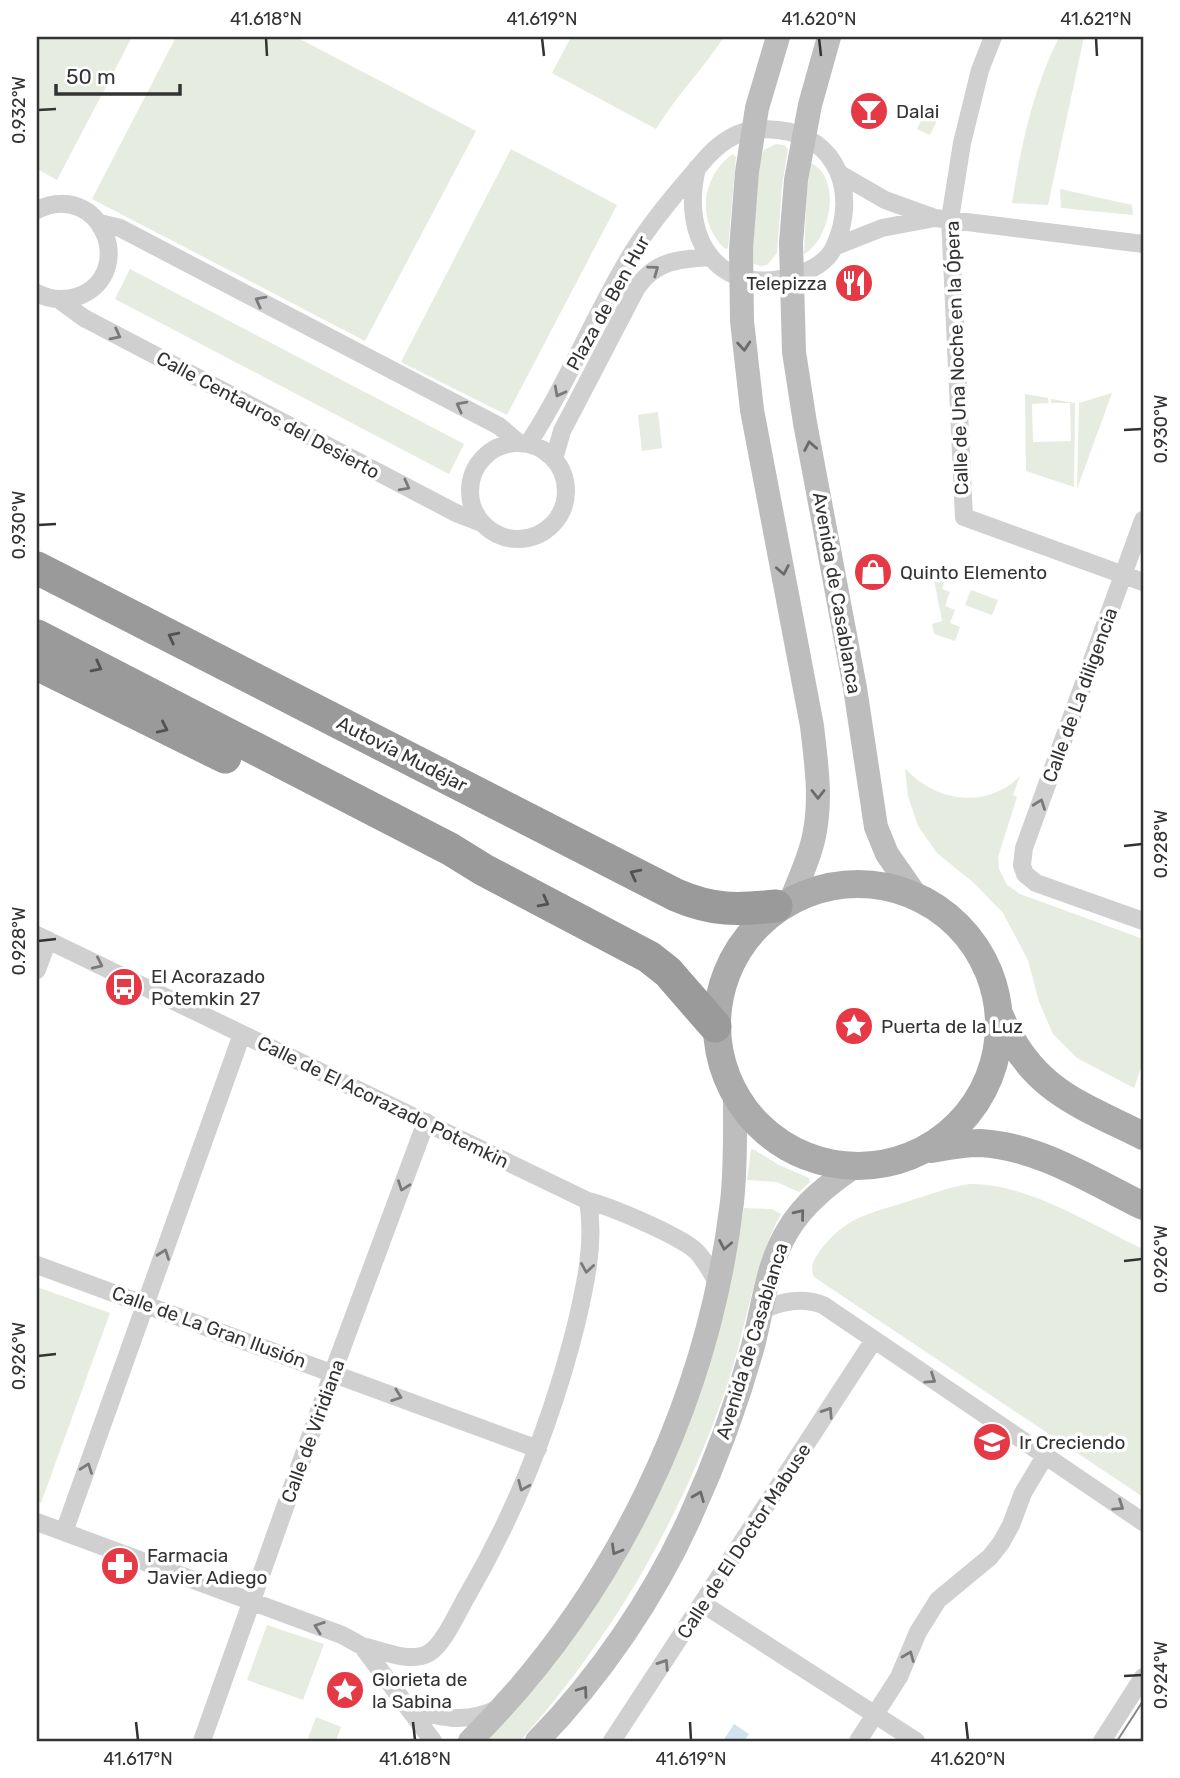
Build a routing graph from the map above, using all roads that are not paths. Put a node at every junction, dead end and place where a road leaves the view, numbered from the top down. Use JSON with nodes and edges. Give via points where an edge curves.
{"nodes":[{"id":1,"x":778,"y":37,"type":"edge"},
{"id":2,"x":829,"y":37,"type":"edge"},
{"id":3,"x":993,"y":37,"type":"edge"},
{"id":4,"x":754,"y":129,"type":"junction"},
{"id":5,"x":804,"y":135,"type":"junction"},
{"id":6,"x":697,"y":168,"type":"junction"},
{"id":7,"x":840,"y":174,"type":"junction"},
{"id":8,"x":37,"y":210,"type":"edge"},
{"id":9,"x":943,"y":218,"type":"junction"},
{"id":10,"x":100,"y":223,"type":"junction"},
{"id":11,"x":1143,"y":244,"type":"edge"},
{"id":12,"x":834,"y":247,"type":"junction"},
{"id":13,"x":710,"y":257,"type":"junction"},
{"id":14,"x":790,"y":277,"type":"junction"},
{"id":15,"x":740,"y":278,"type":"junction"},
{"id":16,"x":37,"y":293,"type":"edge"},
{"id":17,"x":58,"y":299,"type":"junction"},
{"id":18,"x":523,"y":443,"type":"junction"},
{"id":19,"x":554,"y":459,"type":"junction"},
{"id":20,"x":1143,"y":520,"type":"edge"},
{"id":21,"x":482,"y":523,"type":"junction"},
{"id":22,"x":37,"y":544,"type":"edge"},
{"id":23,"x":37,"y":568,"type":"edge"},
{"id":24,"x":1124,"y":575,"type":"junction"},
{"id":25,"x":1143,"y":582,"type":"edge"},
{"id":26,"x":37,"y":636,"type":"edge"},
{"id":27,"x":37,"y":664,"type":"edge"},
{"id":28,"x":430,"y":769,"type":"junction"},
{"id":29,"x":484,"y":870,"type":"junction"},
{"id":30,"x":917,"y":897,"type":"junction"},
{"id":31,"x":784,"y":902,"type":"junction"},
{"id":32,"x":1143,"y":921,"type":"edge"},
{"id":33,"x":42,"y":937,"type":"edge"},
{"id":34,"x":37,"y":970,"type":"edge"},
{"id":35,"x":999,"y":1013,"type":"junction"},
{"id":36,"x":715,"y":1026,"type":"junction"},
{"id":37,"x":242,"y":1034,"type":"junction"},
{"id":38,"x":735,"y":1095,"type":"junction"},
{"id":39,"x":426,"y":1122,"type":"junction"},
{"id":40,"x":1143,"y":1136,"type":"edge"},
{"id":41,"x":925,"y":1150,"type":"junction"},
{"id":42,"x":852,"y":1168,"type":"junction"},
{"id":43,"x":588,"y":1201,"type":"junction"},
{"id":44,"x":1143,"y":1206,"type":"edge"},
{"id":45,"x":37,"y":1265,"type":"edge"},
{"id":46,"x":717,"y":1282,"type":"junction"},
{"id":47,"x":146,"y":1304,"type":"junction"},
{"id":48,"x":761,"y":1311,"type":"junction"},
{"id":49,"x":874,"y":1340,"type":"junction"},
{"id":50,"x":334,"y":1373,"type":"junction"},
{"id":51,"x":538,"y":1449,"type":"junction"},
{"id":52,"x":1045,"y":1456,"type":"junction"},
{"id":53,"x":37,"y":1522,"type":"edge"},
{"id":54,"x":1143,"y":1522,"type":"edge"},
{"id":55,"x":64,"y":1532,"type":"junction"},
{"id":56,"x":251,"y":1602,"type":"junction"},
{"id":57,"x":703,"y":1604,"type":"junction"},
{"id":58,"x":362,"y":1646,"type":"junction"},
{"id":59,"x":1143,"y":1677,"type":"edge"},
{"id":60,"x":405,"y":1702,"type":"junction"},
{"id":61,"x":505,"y":1705,"type":"junction"},
{"id":62,"x":875,"y":1714,"type":"junction"},
{"id":63,"x":202,"y":1741,"type":"edge"},
{"id":64,"x":433,"y":1741,"type":"edge"},
{"id":65,"x":470,"y":1741,"type":"edge"},
{"id":66,"x":537,"y":1741,"type":"edge"},
{"id":67,"x":612,"y":1741,"type":"edge"},
{"id":68,"x":858,"y":1741,"type":"edge"},
{"id":69,"x":916,"y":1741,"type":"edge"},
{"id":70,"x":1102,"y":1741,"type":"edge"}],
"edges":[{"from":1,"to":4,"type":"main road"},
{"from":2,"to":5,"type":"main road","name":"Avenida de Casablanca"},
{"from":3,"to":9,"type":"street","name":"Calle de Una Noche en la Ópera","via":[[980,70]]},
{"from":4,"to":5,"type":"street"},
{"from":4,"to":6,"type":"street","via":[[726,140]]},
{"from":4,"to":15,"type":"main road"},
{"from":5,"to":7,"type":"street","via":[[827,154]]},
{"from":5,"to":14,"type":"main road","name":"Avenida de Casablanca"},
{"from":6,"to":13,"type":"street","via":[[692,211],[698,236]]},
{"from":6,"to":18,"type":"street","name":"Plaza de Ben Hur","one_way":true,"via":[[632,254],[551,407]]},
{"from":7,"to":9,"type":"street","via":[[885,200]]},
{"from":7,"to":12,"type":"street","via":[[844,213]]},
{"from":8,"to":10,"type":"street","via":[[73,205]]},
{"from":9,"to":11,"type":"street"},
{"from":9,"to":12,"type":"street","via":[[882,228]]},
{"from":9,"to":24,"type":"street","name":"Calle de Una Noche en la Ópera","via":[[964,517]]},
{"from":10,"to":17,"type":"street","via":[[108,245],[106,269],[82,295]]},
{"from":18,"to":10,"type":"street","one_way":true,"via":[[499,426],[120,228]]},
{"from":12,"to":14,"type":"street","via":[[818,265]]},
{"from":13,"to":15,"type":"street"},
{"from":19,"to":13,"type":"street","name":"Plaza de Ben Hur","one_way":true,"via":[[562,432],[644,277],[666,262]]},
{"from":14,"to":15,"type":"street"},
{"from":30,"to":14,"type":"main road","name":"Avenida de Casablanca","one_way":true,"via":[[887,854],[875,820],[799,386]]},
{"from":15,"to":31,"type":"main road","one_way":true,"via":[[751,400],[810,714],[817,776],[815,835]]},
{"from":16,"to":17,"type":"street","name":"Calle Centauros del Desierto"},
{"from":17,"to":21,"type":"street","name":"Calle Centauros del Desierto","one_way":true,"via":[[84,318]]},
{"from":18,"to":19,"type":"street"},
{"from":18,"to":21,"type":"street","via":[[492,450],[474,471],[471,498]]},
{"from":19,"to":21,"type":"street","via":[[562,471],[565,494],[560,515],[550,527],[523,539],[501,535]]},
{"from":20,"to":24,"type":"street","name":"Calle de La diligencia"},
{"from":22,"to":28,"type":"highway","via":[[192,622],[403,745]]},
{"from":28,"to":23,"type":"highway","name":"Autovía Mudéjar","one_way":true},
{"from":24,"to":25,"type":"street"},
{"from":32,"to":24,"type":"street","name":"Calle de La diligencia","one_way":true,"via":[[1036,883],[1023,870],[1024,848]]},
{"from":26,"to":29,"type":"highway","one_way":true},
{"from":27,"to":29,"type":"highway","one_way":true,"via":[[402,841]]},
{"from":31,"to":28,"type":"highway","name":"Autovía Mudéjar","one_way":true,"via":[[735,910],[698,904]]},
{"from":29,"to":36,"type":"highway","one_way":true,"via":[[649,957]]},
{"from":30,"to":31,"type":"main road","via":[[858,884],[823,888]]},
{"from":30,"to":35,"type":"main road","via":[[970,939],[989,974]]},
{"from":31,"to":36,"type":"main road","via":[[752,932],[730,970]]},
{"from":33,"to":34,"type":"street"},
{"from":33,"to":37,"type":"street","name":"Calle de El Acorazado Potemkin","one_way":true},
{"from":35,"to":40,"type":"main road","via":[[1018,1051],[1048,1085]]},
{"from":35,"to":41,"type":"main road","via":[[995,1065],[984,1088],[955,1128]]},
{"from":36,"to":38,"type":"main road","via":[[722,1066]]},
{"from":37,"to":39,"type":"street","name":"Calle de El Acorazado Potemkin"},
{"from":47,"to":37,"type":"street","one_way":true},
{"from":38,"to":42,"type":"main road","via":[[776,1142],[799,1155]]},
{"from":38,"to":46,"type":"main road","one_way":true,"via":[[732,1200]]},
{"from":39,"to":43,"type":"street","name":"Calle de El Acorazado Potemkin"},
{"from":39,"to":50,"type":"street","name":"Calle de Viridiana","one_way":true},
{"from":41,"to":42,"type":"main road"},
{"from":41,"to":44,"type":"main road","via":[[964,1143],[1010,1147]]},
{"from":48,"to":42,"type":"main road","name":"Avenida de Casablanca","one_way":true,"via":[[786,1232],[818,1194]]},
{"from":43,"to":46,"type":"street","name":"Calle de El Acorazado Potemkin","via":[[604,1204],[688,1245]]},
{"from":43,"to":51,"type":"street","one_way":true,"via":[[592,1224],[582,1299],[561,1386]]},
{"from":45,"to":47,"type":"street","name":"Calle de La Gran Ilusión"},
{"from":46,"to":61,"type":"main road","one_way":true,"via":[[695,1373],[633,1518],[566,1629]]},
{"from":47,"to":50,"type":"street","name":"Calle de La Gran Ilusión"},
{"from":55,"to":47,"type":"street","one_way":true},
{"from":48,"to":49,"type":"street","via":[[781,1303],[817,1302]]},
{"from":66,"to":48,"type":"main road","name":"Avenida de Casablanca","one_way":true,"via":[[572,1706],[615,1648],[691,1516],[741,1383]]},
{"from":49,"to":52,"type":"street","one_way":true},
{"from":57,"to":49,"type":"street","name":"Calle de El Doctor Mabuse","one_way":true},
{"from":50,"to":51,"type":"street","name":"Calle de La Gran Ilusión","one_way":true},
{"from":50,"to":56,"type":"street","name":"Calle de Viridiana"},
{"from":51,"to":58,"type":"street","one_way":true,"via":[[489,1557],[436,1646],[419,1657]]},
{"from":52,"to":54,"type":"street","one_way":true},
{"from":62,"to":52,"type":"street","one_way":true,"via":[[938,1601],[1001,1543]]},
{"from":53,"to":55,"type":"street"},
{"from":55,"to":56,"type":"street"},
{"from":58,"to":56,"type":"street","one_way":true},
{"from":56,"to":63,"type":"street","name":"Calle de Viridiana"},
{"from":57,"to":62,"type":"street"},
{"from":67,"to":57,"type":"street","name":"Calle de El Doctor Mabuse","one_way":true},
{"from":58,"to":60,"type":"street"},
{"from":59,"to":70,"type":"street"},
{"from":60,"to":61,"type":"street","via":[[426,1713],[455,1718]]},
{"from":60,"to":64,"type":"street"},
{"from":61,"to":65,"type":"main road"},
{"from":62,"to":68,"type":"street"},
{"from":62,"to":69,"type":"street"}]}
